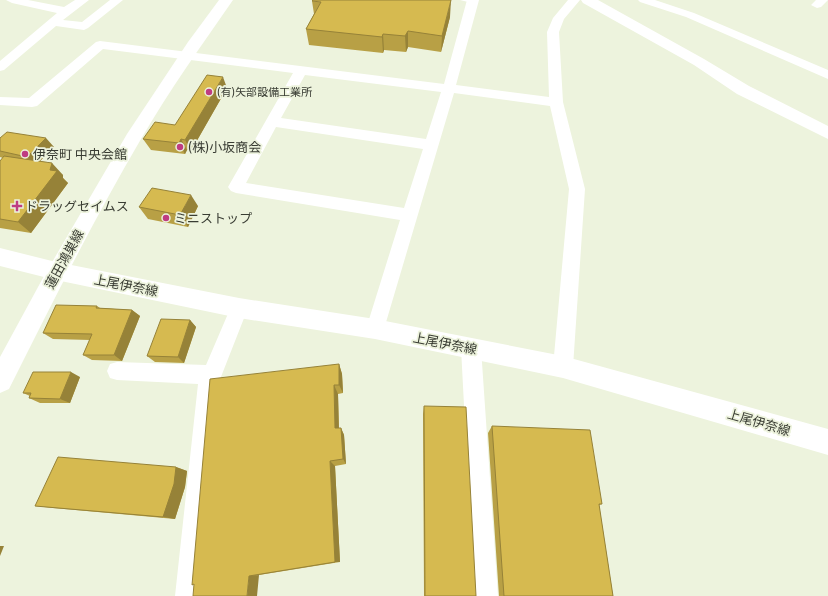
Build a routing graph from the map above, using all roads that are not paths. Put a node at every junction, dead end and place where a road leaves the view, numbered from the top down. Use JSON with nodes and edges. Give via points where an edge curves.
{"nodes":[{"id":1,"x":12,"y":0,"type":"edge"},
{"id":2,"x":83,"y":0,"type":"edge"},
{"id":3,"x":117,"y":0,"type":"edge"},
{"id":4,"x":226,"y":0,"type":"edge"},
{"id":5,"x":469,"y":0,"type":"edge"},
{"id":6,"x":574,"y":0,"type":"edge"},
{"id":7,"x":588,"y":0,"type":"edge"},
{"id":8,"x":644,"y":0,"type":"edge"},
{"id":9,"x":66,"y":11,"type":"junction"},
{"id":10,"x":53,"y":22,"type":"junction"},
{"id":11,"x":0,"y":49,"type":"edge"},
{"id":12,"x":16,"y":54,"type":"junction"},
{"id":13,"x":185,"y":55,"type":"junction"},
{"id":14,"x":0,"y":67,"type":"edge"},
{"id":15,"x":301,"y":70,"type":"junction"},
{"id":16,"x":828,"y":75,"type":"edge"},
{"id":17,"x":449,"y":88,"type":"junction"},
{"id":18,"x":0,"y":101,"type":"edge"},
{"id":19,"x":556,"y":102,"type":"junction"},
{"id":20,"x":273,"y":122,"type":"junction"},
{"id":21,"x":828,"y":134,"type":"edge"},
{"id":22,"x":432,"y":145,"type":"junction"},
{"id":23,"x":410,"y":215,"type":"junction"},
{"id":24,"x":0,"y":257,"type":"edge"},
{"id":25,"x":56,"y":271,"type":"junction"},
{"id":26,"x":239,"y":308,"type":"junction"},
{"id":27,"x":375,"y":329,"type":"junction"},
{"id":28,"x":471,"y":348,"type":"junction"},
{"id":29,"x":8,"y":352,"type":"edge"},
{"id":30,"x":563,"y":366,"type":"junction"},
{"id":31,"x":117,"y":371,"type":"dead end"},
{"id":32,"x":212,"y":375,"type":"junction"},
{"id":33,"x":0,"y":381,"type":"edge"},
{"id":34,"x":828,"y":442,"type":"edge"},
{"id":35,"x":187,"y":596,"type":"edge"},
{"id":36,"x":486,"y":596,"type":"edge"}],
"edges":[{"from":1,"to":9,"type":"street"},
{"from":2,"to":9,"type":"street"},
{"from":3,"to":10,"type":"street","via":[[84,26]]},
{"from":4,"to":13,"type":"street","name":"蓮田鴻巣線"},
{"from":5,"to":17,"type":"street"},
{"from":6,"to":19,"type":"street","via":[[559,18],[553,32]]},
{"from":7,"to":21,"type":"street","via":[[699,62],[743,90]]},
{"from":8,"to":16,"type":"street","via":[[690,15]]},
{"from":9,"to":10,"type":"street"},
{"from":10,"to":12,"type":"street"},
{"from":11,"to":12,"type":"street"},
{"from":12,"to":14,"type":"street"},
{"from":13,"to":15,"type":"street"},
{"from":13,"to":18,"type":"street","via":[[100,45],[32,103]]},
{"from":13,"to":25,"type":"street","name":"蓮田鴻巣線","via":[[132,138]]},
{"from":15,"to":17,"type":"street"},
{"from":15,"to":20,"type":"street"},
{"from":17,"to":19,"type":"street"},
{"from":17,"to":22,"type":"street"},
{"from":19,"to":30,"type":"street","via":[[577,189]]},
{"from":20,"to":22,"type":"street"},
{"from":20,"to":23,"type":"street","via":[[236,187]]},
{"from":22,"to":23,"type":"street"},
{"from":23,"to":27,"type":"street"},
{"from":24,"to":25,"type":"street","name":"上尾伊奈線"},
{"from":25,"to":26,"type":"street","name":"上尾伊奈線"},
{"from":25,"to":29,"type":"street","name":"蓮田鴻巣線"},
{"from":26,"to":27,"type":"street","name":"上尾伊奈線"},
{"from":26,"to":32,"type":"street"},
{"from":27,"to":28,"type":"street","name":"上尾伊奈線"},
{"from":28,"to":30,"type":"street","name":"上尾伊奈線"},
{"from":28,"to":36,"type":"street"},
{"from":29,"to":33,"type":"street","name":"蓮田鴻巣線"},
{"from":30,"to":34,"type":"street","name":"上尾伊奈線"},
{"from":31,"to":32,"type":"street"},
{"from":32,"to":35,"type":"street","via":[[207,387]]}]}
